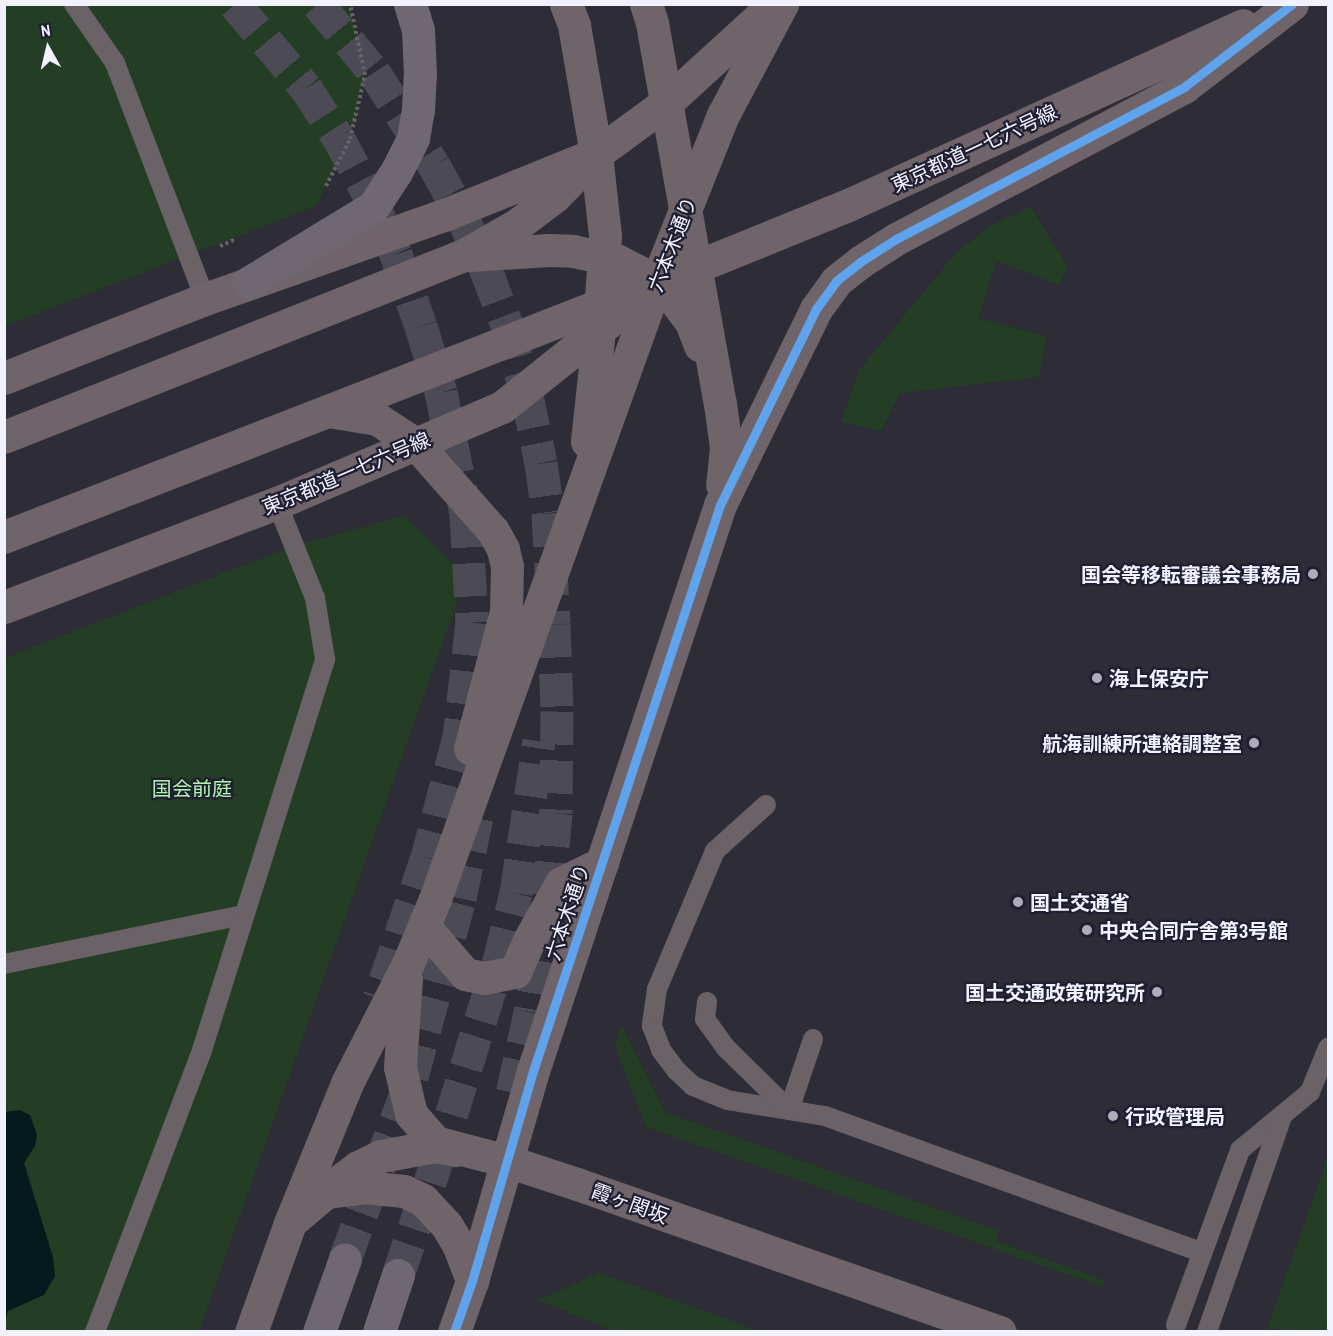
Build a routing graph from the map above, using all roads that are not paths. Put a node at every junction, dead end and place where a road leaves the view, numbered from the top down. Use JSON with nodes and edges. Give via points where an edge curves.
{"nodes":[{"id":1,"x":74,"y":4,"type":"edge"},
{"id":2,"x":410,"y":4,"type":"edge"},
{"id":3,"x":566,"y":4,"type":"edge"},
{"id":4,"x":646,"y":4,"type":"edge"},
{"id":5,"x":774,"y":4,"type":"edge"},
{"id":6,"x":782,"y":4,"type":"edge"},
{"id":7,"x":1290,"y":4,"type":"edge"},
{"id":8,"x":667,"y":102,"type":"junction"},
{"id":9,"x":596,"y":154,"type":"junction"},
{"id":10,"x":686,"y":207,"type":"junction"},
{"id":11,"x":462,"y":256,"type":"junction"},
{"id":12,"x":605,"y":259,"type":"junction"},
{"id":13,"x":696,"y":267,"type":"junction"},
{"id":14,"x":248,"y":283,"type":"junction"},
{"id":15,"x":656,"y":284,"type":"junction"},
{"id":16,"x":205,"y":299,"type":"junction"},
{"id":17,"x":600,"y":317,"type":"junction"},
{"id":18,"x":713,"y":374,"type":"junction"},
{"id":19,"x":4,"y":378,"type":"edge"},
{"id":20,"x":327,"y":411,"type":"junction"},
{"id":21,"x":4,"y":437,"type":"edge"},
{"id":22,"x":416,"y":444,"type":"junction"},
{"id":23,"x":582,"y":493,"type":"junction"},
{"id":24,"x":277,"y":503,"type":"junction"},
{"id":25,"x":720,"y":505,"type":"junction"},
{"id":26,"x":4,"y":537,"type":"edge"},
{"id":27,"x":4,"y":607,"type":"edge"},
{"id":28,"x":766,"y":805,"type":"dead end"},
{"id":29,"x":602,"y":863,"type":"junction"},
{"id":30,"x":430,"y":913,"type":"junction"},
{"id":31,"x":243,"y":915,"type":"junction"},
{"id":32,"x":4,"y":964,"type":"edge"},
{"id":33,"x":406,"y":966,"type":"junction"},
{"id":34,"x":706,"y":1002,"type":"dead end"},
{"id":35,"x":813,"y":1039,"type":"dead end"},
{"id":36,"x":1329,"y":1048,"type":"edge"},
{"id":37,"x":789,"y":1110,"type":"junction"},
{"id":38,"x":1282,"y":1117,"type":"junction"},
{"id":39,"x":507,"y":1161,"type":"junction"},
{"id":40,"x":326,"y":1192,"type":"junction"},
{"id":41,"x":290,"y":1223,"type":"junction"},
{"id":42,"x":1201,"y":1251,"type":"junction"},
{"id":43,"x":345,"y":1259,"type":"tunnel mouth"},
{"id":44,"x":398,"y":1275,"type":"tunnel mouth"},
{"id":45,"x":472,"y":1281,"type":"junction"},
{"id":46,"x":1176,"y":1325,"type":"dead end"},
{"id":47,"x":95,"y":1332,"type":"edge"},
{"id":48,"x":251,"y":1332,"type":"edge"},
{"id":49,"x":319,"y":1332,"type":"edge"},
{"id":50,"x":379,"y":1332,"type":"edge"},
{"id":51,"x":454,"y":1332,"type":"edge"},
{"id":52,"x":1000,"y":1332,"type":"edge"},
{"id":53,"x":1207,"y":1332,"type":"edge"}],
"edges":[{"from":1,"to":16,"type":"lane","via":[[115,63]]},
{"from":2,"to":14,"type":"highway","via":[[418,30],[418,110],[413,138],[396,172],[373,207]]},
{"from":3,"to":9,"type":"main road","name":"六本木通り","via":[[574,25]]},
{"from":4,"to":8,"type":"main road"},
{"from":5,"to":8,"type":"main road"},
{"from":6,"to":10,"type":"main road","name":"六本木通り","via":[[723,115]]},
{"from":7,"to":13,"type":"main road","name":"東京都道一七六号線","via":[[846,206]]},
{"from":7,"to":25,"type":"main road","via":[[1184,87],[896,239],[836,281],[816,309]]},
{"from":8,"to":9,"type":"main road"},
{"from":8,"to":10,"type":"main road"},
{"from":9,"to":11,"type":"main road","via":[[555,196],[518,224]]},
{"from":9,"to":12,"type":"main road","name":"六本木通り"},
{"from":9,"to":14,"type":"main road","via":[[444,215]]},
{"from":10,"to":13,"type":"main road"},
{"from":10,"to":15,"type":"main road","name":"六本木通り"},
{"from":11,"to":12,"type":"main road","via":[[549,250]]},
{"from":11,"to":21,"type":"main road"},
{"from":12,"to":15,"type":"main road","via":[[618,261]]},
{"from":12,"to":17,"type":"main road","name":"六本木通り"},
{"from":13,"to":15,"type":"main road","name":"東京都道一七六号線"},
{"from":13,"to":18,"type":"main road"},
{"from":14,"to":16,"type":"main road"},
{"from":15,"to":17,"type":"main road","name":"東京都道一七六号線"},
{"from":15,"to":18,"type":"main road","via":[[673,298],[691,322]]},
{"from":15,"to":23,"type":"main road","name":"六本木通り"},
{"from":16,"to":19,"type":"main road"},
{"from":17,"to":20,"type":"main road","name":"東京都道一七六号線"},
{"from":17,"to":22,"type":"main road","name":"東京都道一七六号線","via":[[502,407]]},
{"from":17,"to":23,"type":"main road","name":"六本木通り"},
{"from":18,"to":25,"type":"main road","via":[[726,448]]},
{"from":20,"to":22,"type":"main road","via":[[377,420]]},
{"from":20,"to":26,"type":"main road","name":"東京都道一七六号線"},
{"from":22,"to":24,"type":"main road","name":"東京都道一七六号線"},
{"from":22,"to":30,"type":"main road","via":[[493,531],[507,566],[506,610]]},
{"from":23,"to":30,"type":"main road","name":"六本木通り"},
{"from":24,"to":27,"type":"main road","name":"東京都道一七六号線"},
{"from":24,"to":31,"type":"lane","via":[[315,598],[325,659]]},
{"from":25,"to":29,"type":"main road","name":"六本木通り"},
{"from":28,"to":37,"type":"lane","via":[[715,851],[657,989],[652,1026],[660,1050],[693,1086],[727,1100]]},
{"from":29,"to":30,"type":"main road","via":[[561,883],[514,972],[484,978],[465,974]]},
{"from":29,"to":39,"type":"main road","name":"六本木通り"},
{"from":30,"to":33,"type":"main road","name":"六本木通り"},
{"from":31,"to":32,"type":"lane"},
{"from":31,"to":47,"type":"lane","via":[[202,1050]]},
{"from":33,"to":39,"type":"main road","name":"霞ヶ関坂","via":[[400,1067],[411,1114],[435,1142]]},
{"from":33,"to":41,"type":"main road","name":"六本木通り","via":[[346,1083]]},
{"from":34,"to":37,"type":"lane","via":[[705,1019],[725,1047]]},
{"from":35,"to":37,"type":"lane"},
{"from":36,"to":38,"type":"lane","via":[[1310,1092]]},
{"from":37,"to":42,"type":"lane","via":[[825,1116]]},
{"from":38,"to":42,"type":"lane","via":[[1240,1150]]},
{"from":38,"to":53,"type":"lane"},
{"from":39,"to":40,"type":"main road","via":[[435,1146],[412,1149],[381,1156],[358,1167]]},
{"from":39,"to":45,"type":"main road","name":"六本木通り"},
{"from":39,"to":52,"type":"main road","name":"霞ヶ関坂"},
{"from":40,"to":41,"type":"main road"},
{"from":40,"to":45,"type":"main road","via":[[364,1187],[404,1191],[423,1200],[452,1235]]},
{"from":41,"to":48,"type":"main road","name":"六本木通り"},
{"from":42,"to":46,"type":"lane"},
{"from":43,"to":49,"type":"highway"},
{"from":44,"to":50,"type":"highway"},
{"from":45,"to":51,"type":"main road","name":"六本木通り"}]}
